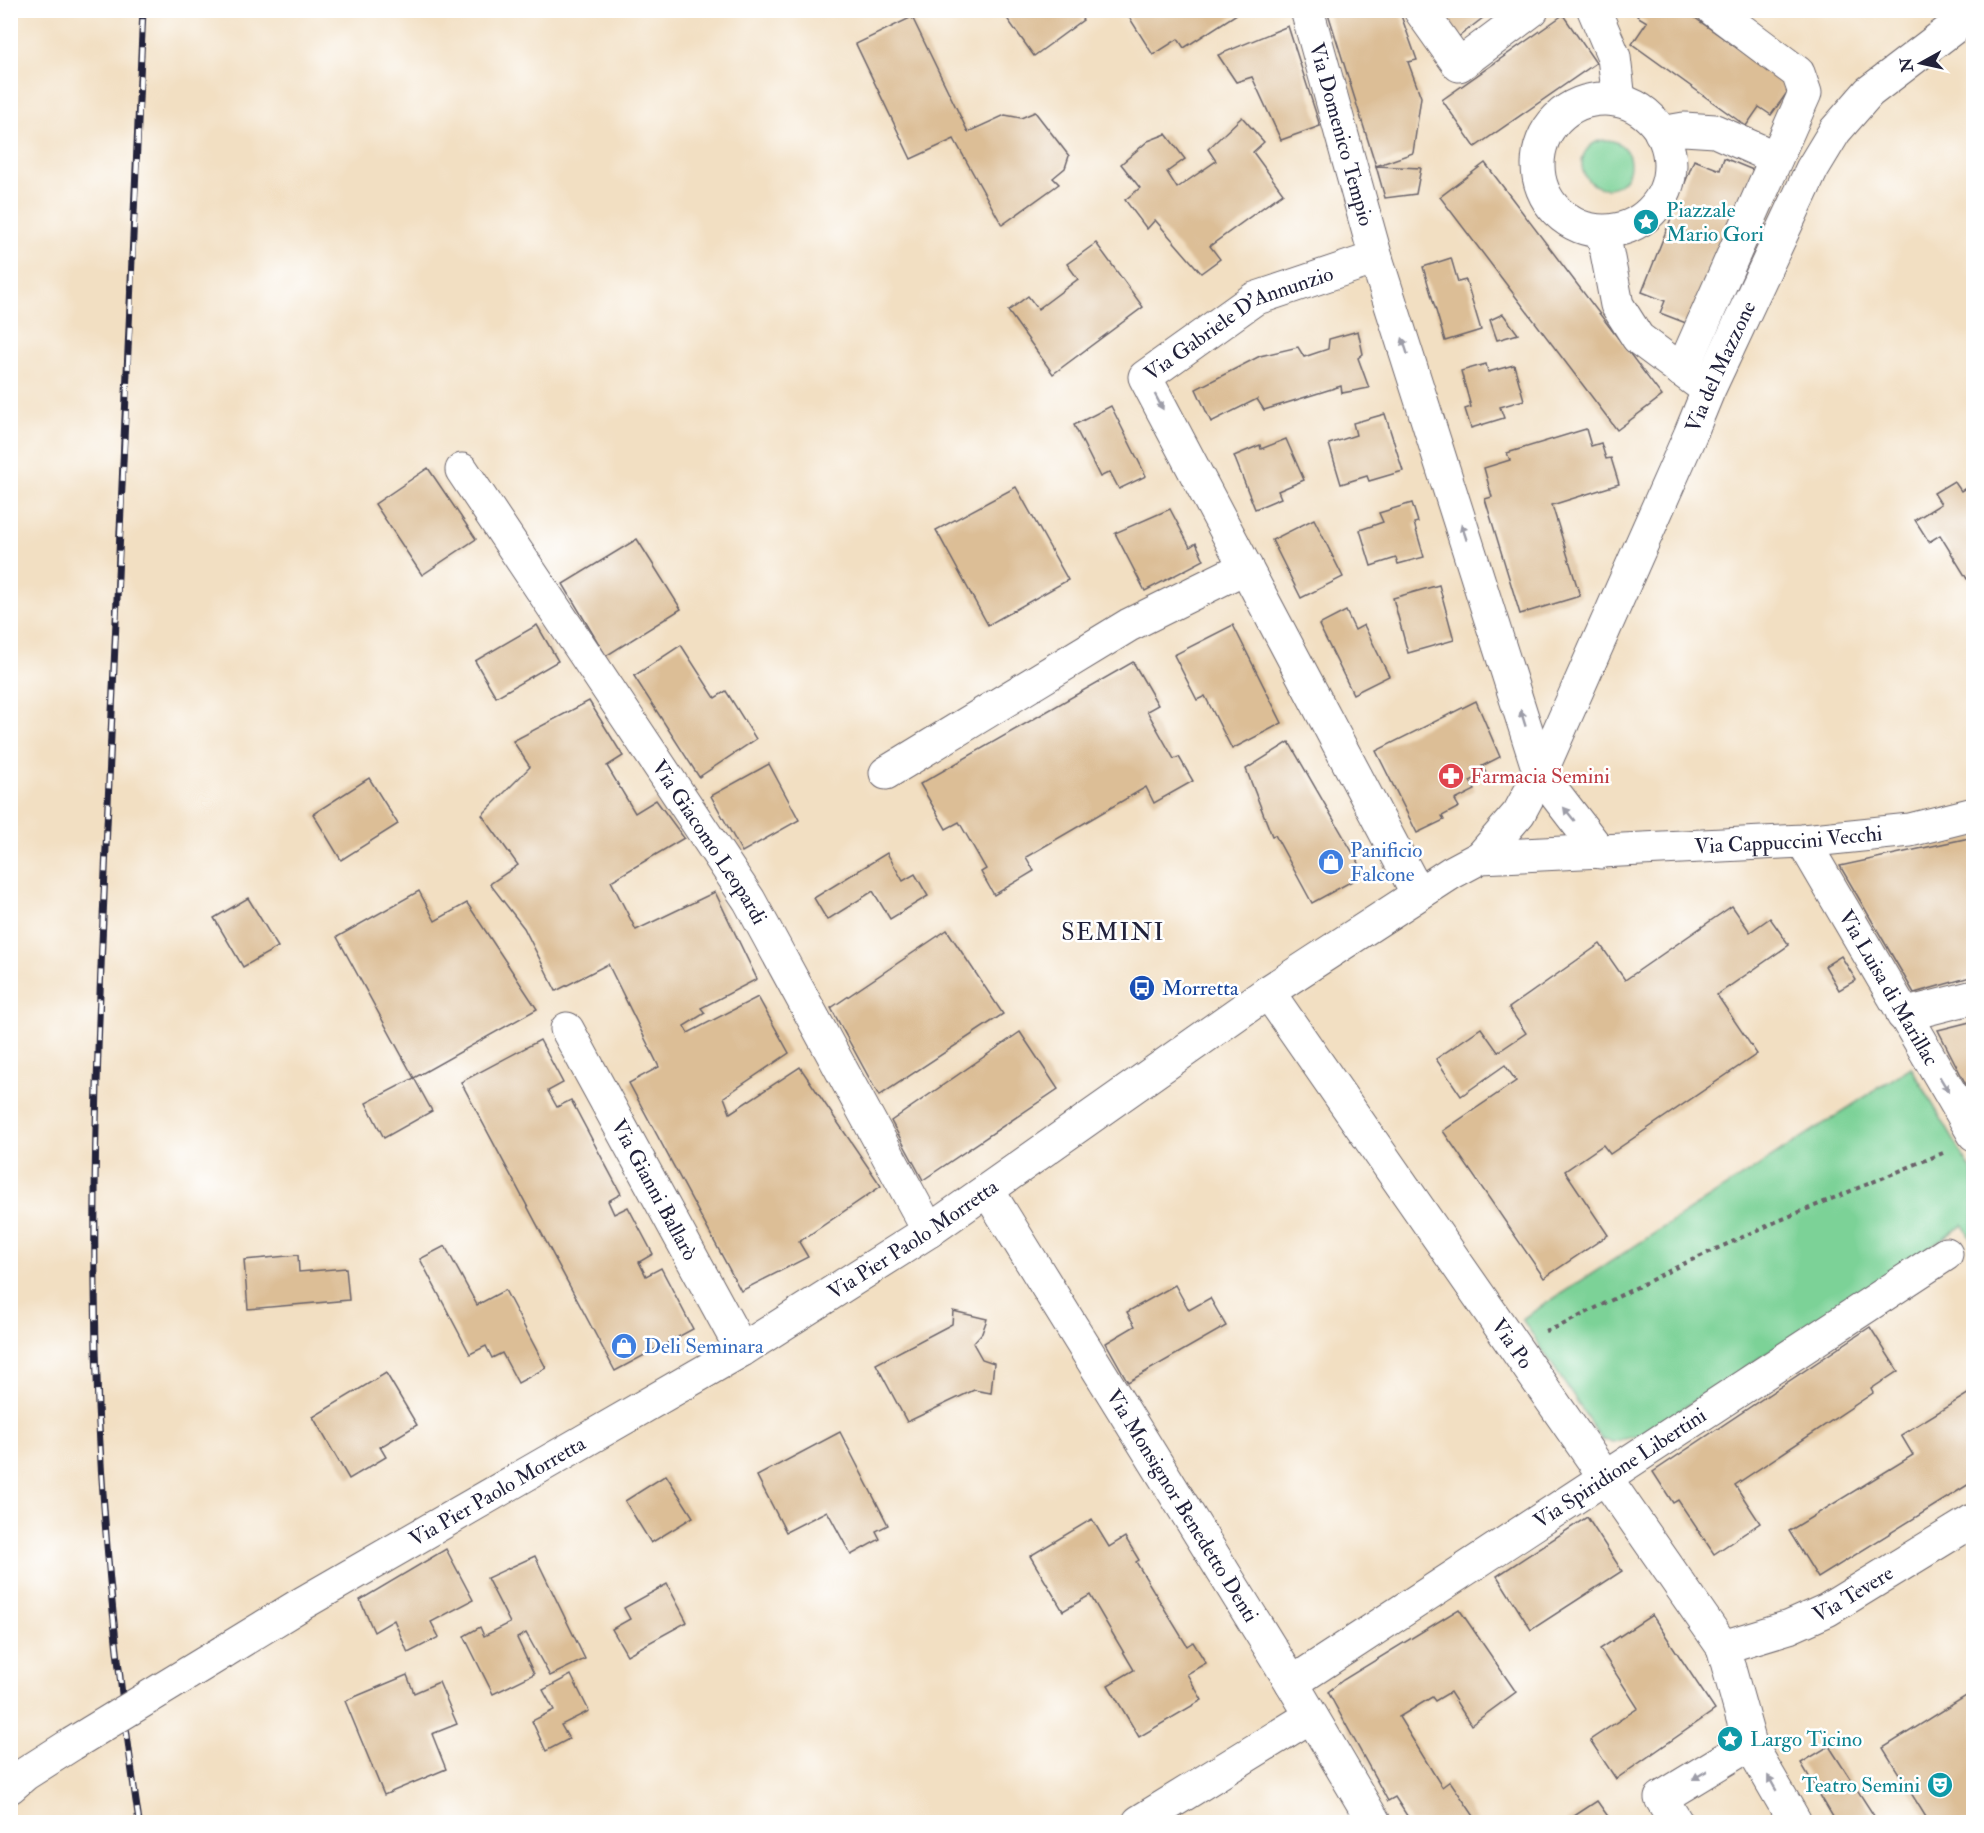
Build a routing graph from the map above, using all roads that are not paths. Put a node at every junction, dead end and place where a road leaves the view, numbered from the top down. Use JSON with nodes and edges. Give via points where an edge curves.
{"nodes":[{"id":1,"x":1307,"y":10,"type":"edge"},
{"id":2,"x":1420,"y":10,"type":"edge"},
{"id":3,"x":1532,"y":10,"type":"edge"},
{"id":4,"x":1594,"y":10,"type":"edge"},
{"id":5,"x":1714,"y":10,"type":"edge"},
{"id":6,"x":1974,"y":12,"type":"edge"},
{"id":7,"x":1618,"y":100,"type":"junction"},
{"id":8,"x":1661,"y":133,"type":"junction"},
{"id":9,"x":1776,"y":158,"type":"junction"},
{"id":10,"x":1603,"y":232,"type":"junction"},
{"id":11,"x":1376,"y":258,"type":"junction"},
{"id":12,"x":1682,"y":371,"type":"junction"},
{"id":13,"x":1708,"y":391,"type":"junction"},
{"id":14,"x":462,"y":470,"type":"dead end"},
{"id":15,"x":1246,"y":567,"type":"junction"},
{"id":16,"x":886,"y":773,"type":"dead end"},
{"id":17,"x":1540,"y":774,"type":"junction"},
{"id":18,"x":1974,"y":814,"type":"edge"},
{"id":19,"x":1803,"y":841,"type":"junction"},
{"id":20,"x":1600,"y":852,"type":"junction"},
{"id":21,"x":1481,"y":857,"type":"junction"},
{"id":22,"x":1418,"y":894,"type":"junction"},
{"id":23,"x":1268,"y":992,"type":"junction"},
{"id":24,"x":1974,"y":997,"type":"edge"},
{"id":25,"x":1903,"y":1016,"type":"junction"},
{"id":26,"x":567,"y":1029,"type":"dead end"},
{"id":27,"x":1963,"y":1142,"type":"edge"},
{"id":28,"x":988,"y":1191,"type":"junction"},
{"id":29,"x":929,"y":1231,"type":"junction"},
{"id":30,"x":1946,"y":1254,"type":"dead end"},
{"id":31,"x":742,"y":1350,"type":"junction"},
{"id":32,"x":1606,"y":1477,"type":"junction"},
{"id":33,"x":1974,"y":1520,"type":"edge"},
{"id":34,"x":1724,"y":1647,"type":"junction"},
{"id":35,"x":1292,"y":1683,"type":"junction"},
{"id":36,"x":1311,"y":1716,"type":"junction"},
{"id":37,"x":1750,"y":1744,"type":"junction"},
{"id":38,"x":10,"y":1787,"type":"edge"},
{"id":39,"x":1139,"y":1822,"type":"edge"},
{"id":40,"x":1374,"y":1822,"type":"edge"},
{"id":41,"x":1676,"y":1822,"type":"edge"},
{"id":42,"x":1795,"y":1822,"type":"edge"}],
"edges":[{"from":1,"to":11,"type":"street","name":"Via Domenico Tempio"},
{"from":2,"to":3,"type":"street","via":[[1459,65]]},
{"from":4,"to":7,"type":"street","via":[[1614,57]]},
{"from":5,"to":9,"type":"street","via":[[1798,73],[1805,93]]},
{"from":6,"to":13,"type":"street","name":"Via del Mazzone","via":[[1869,92],[1835,131],[1812,169]]},
{"from":7,"to":8,"type":"street","via":[[1644,112]]},
{"from":7,"to":10,"type":"street","via":[[1591,99],[1565,111],[1546,131],[1538,157],[1540,185],[1554,209],[1576,225]]},
{"from":8,"to":9,"type":"street","via":[[1684,129],[1715,131]]},
{"from":8,"to":10,"type":"street","via":[[1670,159],[1666,186],[1653,210],[1630,226]]},
{"from":9,"to":12,"type":"street"},
{"from":10,"to":12,"type":"street","via":[[1617,305],[1638,338]]},
{"from":11,"to":15,"type":"street","name":"Via Gabriele D'Annunzio","one_way":true,"via":[[1254,299],[1145,377]]},
{"from":17,"to":11,"type":"street","one_way":true},
{"from":12,"to":13,"type":"street"},
{"from":13,"to":17,"type":"street","name":"Via del Mazzone"},
{"from":14,"to":29,"type":"street","name":"Via Giacomo Leopardi","via":[[749,900]]},
{"from":15,"to":16,"type":"street","via":[[1130,625]]},
{"from":15,"to":22,"type":"street","name":"Via Gabriele D'Annunzio"},
{"from":20,"to":17,"type":"street","one_way":true},
{"from":17,"to":21,"type":"street","name":"Via del Mazzone","via":[[1519,813]]},
{"from":18,"to":19,"type":"street","name":"Via Cappuccini Vecchi","via":[[1910,830]]},
{"from":19,"to":20,"type":"street","name":"Via Cappuccini Vecchi"},
{"from":19,"to":25,"type":"street","name":"Via Luisa di Marillac"},
{"from":20,"to":21,"type":"street","name":"Via Pier Paolo Morretta"},
{"from":21,"to":22,"type":"street","name":"Via Pier Paolo Morretta"},
{"from":22,"to":23,"type":"street","name":"Via Pier Paolo Morretta"},
{"from":23,"to":28,"type":"street","name":"Via Pier Paolo Morretta"},
{"from":23,"to":32,"type":"street","name":"Via Po"},
{"from":24,"to":25,"type":"street"},
{"from":25,"to":27,"type":"street","name":"Via Luisa di Marillac","one_way":true},
{"from":26,"to":31,"type":"street","name":"Via Gianni Ballarò"},
{"from":28,"to":29,"type":"street","name":"Via Pier Paolo Morretta"},
{"from":28,"to":35,"type":"street","name":"Via Monsignor Benedetto Denti"},
{"from":29,"to":31,"type":"street","name":"Via Pier Paolo Morretta"},
{"from":30,"to":32,"type":"street","name":"Via Spiridione Libertini"},
{"from":31,"to":38,"type":"street","name":"Via Pier Paolo Morretta","bridge":true,"via":[[303,1603],[72,1744]]},
{"from":32,"to":34,"type":"street","name":"Via Po"},
{"from":32,"to":35,"type":"street","name":"Via Spiridione Libertini"},
{"from":33,"to":34,"type":"street","name":"Via Tevere","via":[[1827,1610],[1789,1627]]},
{"from":34,"to":37,"type":"street","name":"Via Po"},
{"from":35,"to":36,"type":"street","name":"Via Monsignor Benedetto Denti"},
{"from":36,"to":39,"type":"street"},
{"from":36,"to":40,"type":"street","name":"Via Monsignor Benedetto Denti"},
{"from":37,"to":41,"type":"street","one_way":true,"via":[[1661,1798]]},
{"from":42,"to":37,"type":"street","name":"Via Po","one_way":true}]}
